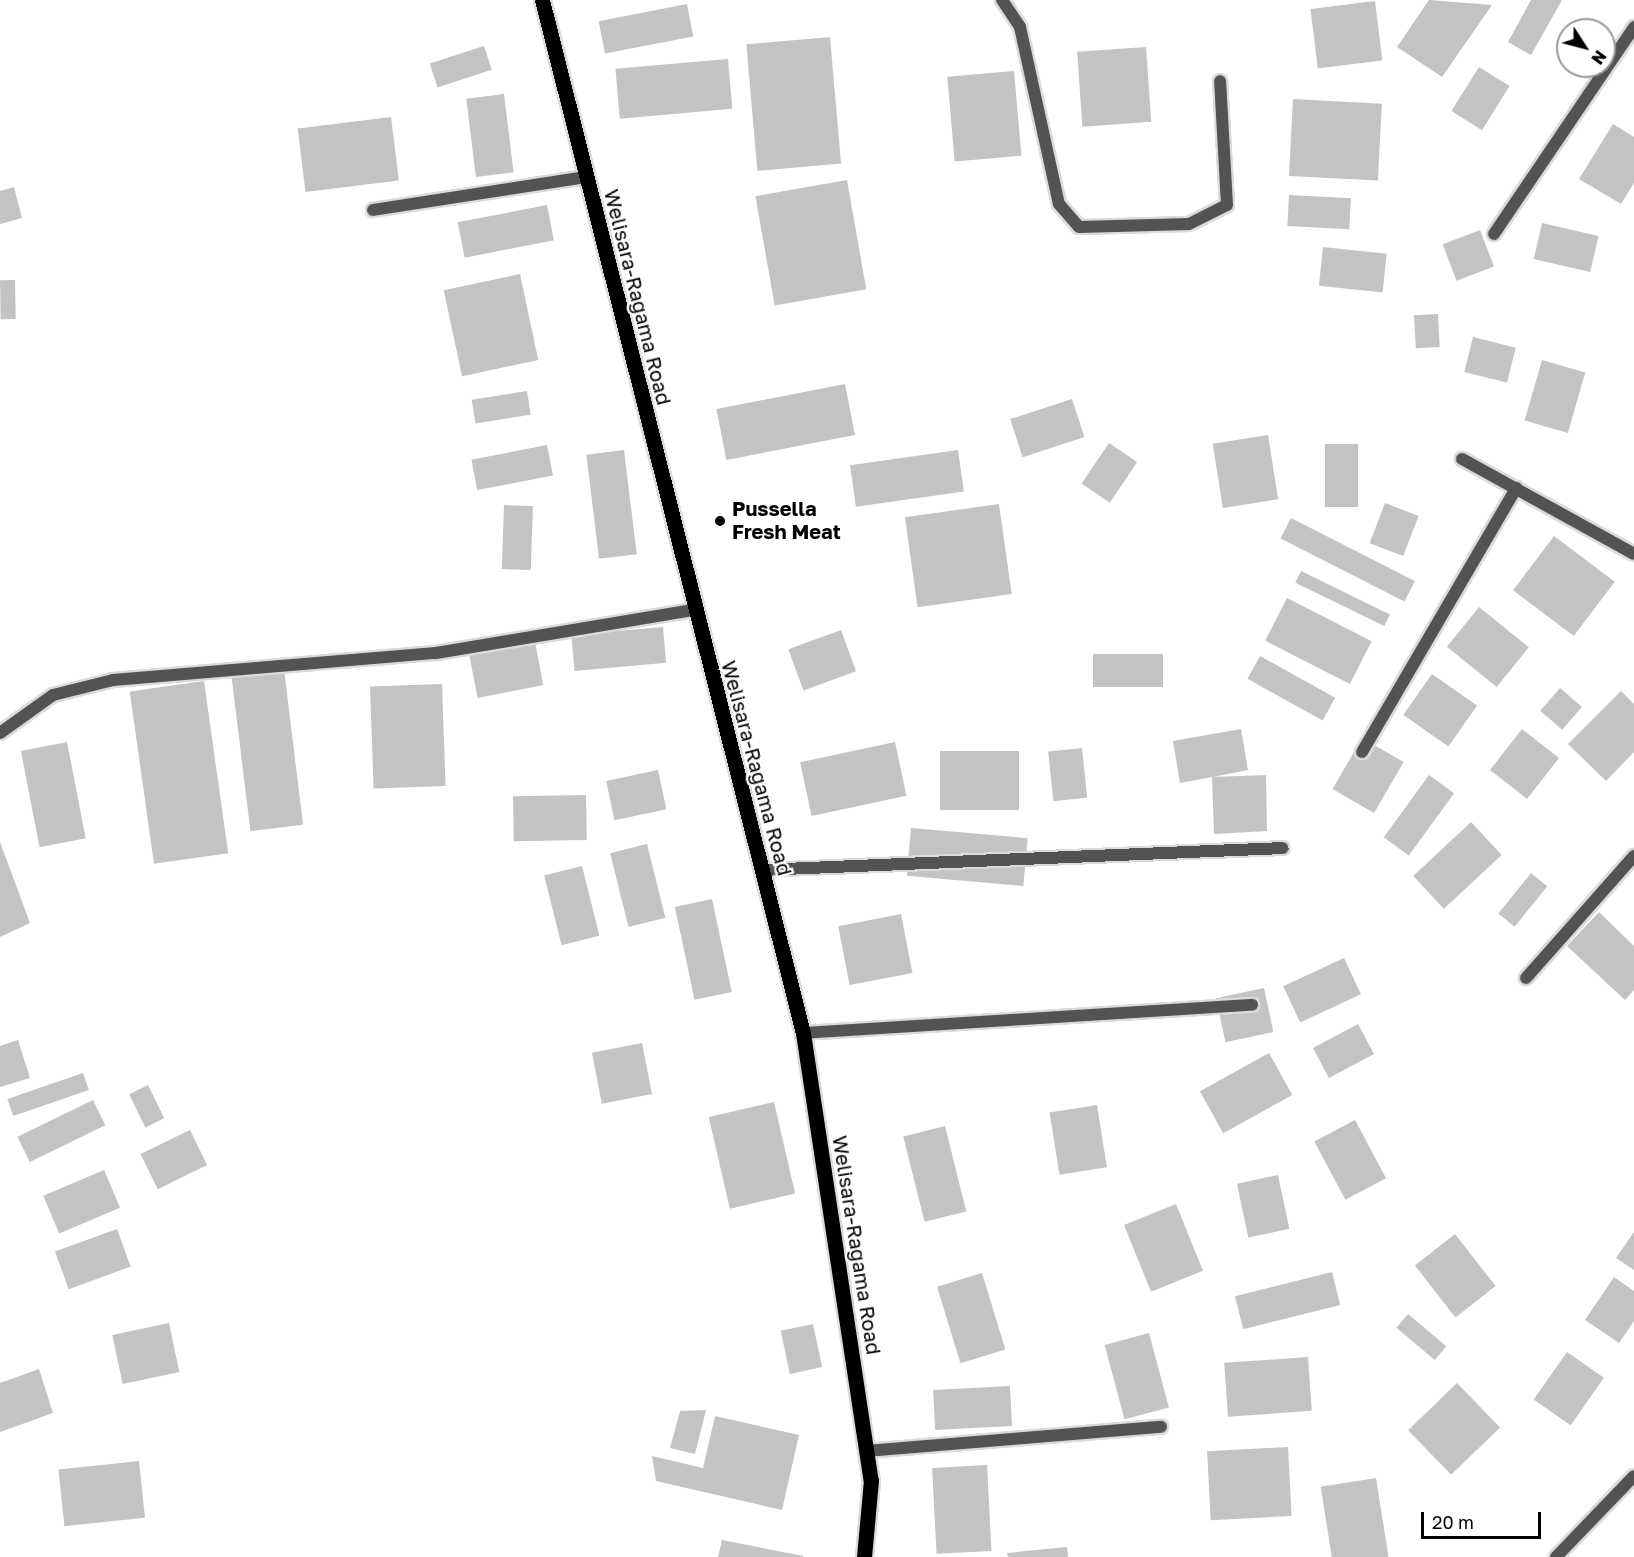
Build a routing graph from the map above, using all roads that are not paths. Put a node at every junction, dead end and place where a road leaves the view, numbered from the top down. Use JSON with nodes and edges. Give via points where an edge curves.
{"nodes":[{"id":1,"x":542,"y":0,"type":"edge"},
{"id":2,"x":1002,"y":0,"type":"edge"},
{"id":3,"x":1634,"y":27,"type":"edge"},
{"id":4,"x":1220,"y":81,"type":"dead end"},
{"id":5,"x":586,"y":177,"type":"junction"},
{"id":6,"x":373,"y":210,"type":"dead end"},
{"id":7,"x":1494,"y":234,"type":"dead end"},
{"id":8,"x":1462,"y":459,"type":"dead end"},
{"id":9,"x":1516,"y":488,"type":"junction"},
{"id":10,"x":1634,"y":554,"type":"edge"},
{"id":11,"x":694,"y":610,"type":"junction"},
{"id":12,"x":1,"y":730,"type":"edge"},
{"id":13,"x":1362,"y":752,"type":"dead end"},
{"id":14,"x":1282,"y":848,"type":"dead end"},
{"id":15,"x":1634,"y":856,"type":"edge"},
{"id":16,"x":761,"y":870,"type":"junction"},
{"id":17,"x":1526,"y":978,"type":"dead end"},
{"id":18,"x":1252,"y":1005,"type":"dead end"},
{"id":19,"x":803,"y":1033,"type":"junction"},
{"id":20,"x":1161,"y":1427,"type":"dead end"},
{"id":21,"x":866,"y":1451,"type":"junction"},
{"id":22,"x":1634,"y":1476,"type":"edge"},
{"id":23,"x":864,"y":1557,"type":"edge"},
{"id":24,"x":1556,"y":1557,"type":"edge"}],
"edges":[{"from":1,"to":5,"type":"main road","name":"Welisara-Ragama Road"},
{"from":2,"to":4,"type":"street","via":[[1020,27],[1059,204],[1079,227],[1189,224],[1227,205]]},
{"from":3,"to":7,"type":"street"},
{"from":5,"to":6,"type":"street"},
{"from":5,"to":11,"type":"main road","name":"Welisara-Ragama Road"},
{"from":8,"to":9,"type":"street"},
{"from":9,"to":10,"type":"street"},
{"from":9,"to":13,"type":"street"},
{"from":11,"to":12,"type":"street","via":[[436,653],[113,680],[53,695]]},
{"from":11,"to":16,"type":"main road","name":"Welisara-Ragama Road"},
{"from":14,"to":16,"type":"street"},
{"from":15,"to":17,"type":"street"},
{"from":16,"to":19,"type":"main road","name":"Welisara-Ragama Road"},
{"from":18,"to":19,"type":"street"},
{"from":19,"to":21,"type":"main road","name":"Welisara-Ragama Road"},
{"from":20,"to":21,"type":"street"},
{"from":21,"to":23,"type":"main road","name":"Welisara-Ragama Road","via":[[872,1480]]},
{"from":22,"to":24,"type":"street"}]}
